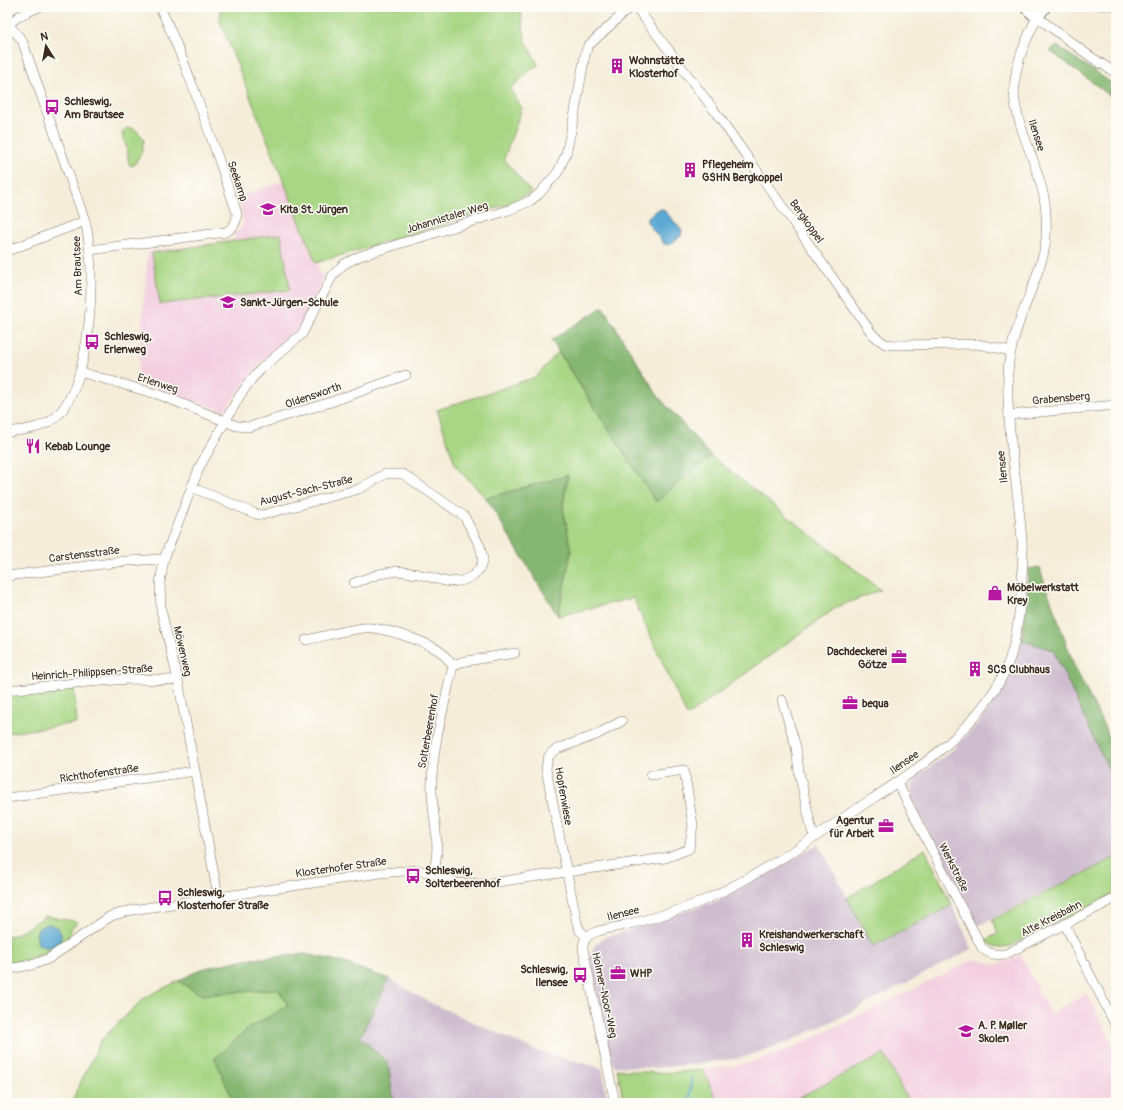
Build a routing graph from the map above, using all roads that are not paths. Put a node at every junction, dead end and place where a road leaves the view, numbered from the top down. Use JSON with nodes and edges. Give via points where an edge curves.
{"nodes":[{"id":1,"x":39,"y":7,"type":"edge"},
{"id":2,"x":160,"y":7,"type":"edge"},
{"id":3,"x":630,"y":7,"type":"edge"},
{"id":4,"x":636,"y":7,"type":"edge"},
{"id":5,"x":1026,"y":7,"type":"edge"},
{"id":6,"x":1040,"y":12,"type":"edge"},
{"id":7,"x":8,"y":24,"type":"edge"},
{"id":8,"x":1116,"y":73,"type":"edge"},
{"id":9,"x":85,"y":221,"type":"junction"},
{"id":10,"x":7,"y":250,"type":"edge"},
{"id":11,"x":90,"y":250,"type":"junction"},
{"id":12,"x":1011,"y":351,"type":"junction"},
{"id":13,"x":80,"y":372,"type":"junction"},
{"id":14,"x":406,"y":374,"type":"dead end"},
{"id":15,"x":1116,"y":405,"type":"edge"},
{"id":16,"x":1009,"y":415,"type":"junction"},
{"id":17,"x":226,"y":422,"type":"junction"},
{"id":18,"x":7,"y":432,"type":"edge"},
{"id":19,"x":191,"y":487,"type":"junction"},
{"id":20,"x":164,"y":559,"type":"junction"},
{"id":21,"x":7,"y":576,"type":"edge"},
{"id":22,"x":354,"y":583,"type":"dead end"},
{"id":23,"x":306,"y":640,"type":"dead end"},
{"id":24,"x":515,"y":653,"type":"dead end"},
{"id":25,"x":453,"y":666,"type":"junction"},
{"id":26,"x":178,"y":680,"type":"junction"},
{"id":27,"x":7,"y":690,"type":"edge"},
{"id":28,"x":782,"y":700,"type":"dead end"},
{"id":29,"x":622,"y":721,"type":"dead end"},
{"id":30,"x":195,"y":771,"type":"junction"},
{"id":31,"x":651,"y":775,"type":"dead end"},
{"id":32,"x":897,"y":782,"type":"junction"},
{"id":33,"x":7,"y":798,"type":"edge"},
{"id":34,"x":815,"y":837,"type":"junction"},
{"id":35,"x":566,"y":872,"type":"junction"},
{"id":36,"x":433,"y":873,"type":"junction"},
{"id":37,"x":218,"y":896,"type":"junction"},
{"id":38,"x":1116,"y":898,"type":"edge"},
{"id":39,"x":1065,"y":925,"type":"junction"},
{"id":40,"x":587,"y":937,"type":"junction"},
{"id":41,"x":995,"y":955,"type":"joint"},
{"id":42,"x":7,"y":969,"type":"edge"},
{"id":43,"x":1116,"y":1026,"type":"edge"},
{"id":44,"x":615,"y":1103,"type":"edge"}],
"edges":[{"from":1,"to":7,"type":"street","via":[[18,16]]},
{"from":2,"to":11,"type":"street","name":"Seekamp","via":[[193,89],[237,213],[237,220],[226,232]]},
{"from":3,"to":17,"type":"street","name":"Johannistaler Weg","via":[[588,46],[566,154],[558,172],[539,194],[509,210],[360,256],[344,264],[333,275],[302,334],[250,381]]},
{"from":4,"to":12,"type":"street","name":"Bergkoppel","via":[[714,110],[873,335],[884,344],[977,344]]},
{"from":5,"to":6,"type":"street"},
{"from":6,"to":8,"type":"street","via":[[1091,57]]},
{"from":6,"to":12,"type":"street","name":"Ilensee","via":[[1019,60],[1014,81],[1015,102],[1021,127],[1042,187],[1047,215],[1046,239],[1043,258]]},
{"from":7,"to":9,"type":"street","name":"Am Brautsee","via":[[22,40]]},
{"from":9,"to":10,"type":"street"},
{"from":9,"to":11,"type":"street","name":"Am Brautsee"},
{"from":11,"to":13,"type":"street","name":"Am Brautsee","via":[[92,283]]},
{"from":12,"to":16,"type":"street","name":"Ilensee","via":[[1008,372]]},
{"from":13,"to":17,"type":"street","name":"Erlenweg","via":[[160,395]]},
{"from":13,"to":18,"type":"street","name":"Am Brautsee","via":[[71,396],[56,416],[40,427]]},
{"from":14,"to":17,"type":"street","name":"Oldensworth","via":[[330,402],[249,427]]},
{"from":15,"to":16,"type":"street","name":"Grabensberg"},
{"from":16,"to":32,"type":"street","name":"Ilensee","via":[[1022,544],[1022,578],[1014,646],[1002,678],[974,718],[955,739]]},
{"from":17,"to":19,"type":"street","name":"Möwenweg","via":[[200,466]]},
{"from":19,"to":20,"type":"street","name":"Möwenweg"},
{"from":19,"to":22,"type":"street","name":"August-Sach-Straße","via":[[256,514],[262,514],[360,489],[385,474],[403,474],[464,516],[480,546],[483,559],[480,568],[473,576],[461,581],[448,582],[398,571],[379,574]]},
{"from":20,"to":21,"type":"street","name":"Carstensstraße"},
{"from":20,"to":26,"type":"street","name":"Möwenweg","via":[[160,583],[161,610]]},
{"from":23,"to":25,"type":"street","via":[[364,628],[377,628],[436,649],[447,657]]},
{"from":24,"to":25,"type":"street","via":[[461,662]]},
{"from":25,"to":36,"type":"street","name":"Solterbeerenhof","via":[[431,783],[438,851]]},
{"from":26,"to":27,"type":"street","name":"Heinrich-Philippsen-Straße","via":[[129,679]]},
{"from":26,"to":30,"type":"street","name":"Möwenweg"},
{"from":28,"to":34,"type":"street","via":[[796,747],[799,772]]},
{"from":29,"to":35,"type":"street","name":"Hopfenwiese","via":[[596,735],[557,749],[547,760],[546,769]]},
{"from":30,"to":33,"type":"street","name":"Richthofenstraße"},
{"from":30,"to":37,"type":"street","name":"Möwenweg"},
{"from":31,"to":35,"type":"street","name":"Klosterhofer Straße","via":[[684,770],[693,824],[689,849],[665,858]]},
{"from":32,"to":34,"type":"street","name":"Ilensee"},
{"from":32,"to":41,"type":"street","name":"Werkstraße","via":[[982,948]]},
{"from":34,"to":40,"type":"street","name":"Ilensee","via":[[766,867],[696,904]]},
{"from":35,"to":36,"type":"street","name":"Klosterhofer Straße","via":[[483,884],[456,883]]},
{"from":35,"to":40,"type":"street","via":[[578,928]]},
{"from":36,"to":37,"type":"street","name":"Klosterhofer Straße","via":[[417,870],[380,873]]},
{"from":37,"to":42,"type":"street","name":"Klosterhofer Straße","via":[[132,910],[112,916],[48,959],[32,965]]},
{"from":38,"to":39,"type":"street","name":"Alte Kreisbahn"},
{"from":39,"to":41,"type":"street","name":"Alte Kreisbahn","via":[[1006,954]]},
{"from":39,"to":43,"type":"street"},
{"from":40,"to":44,"type":"street","name":"Holmer-Noor-Weg","via":[[583,943],[583,950]]}]}
